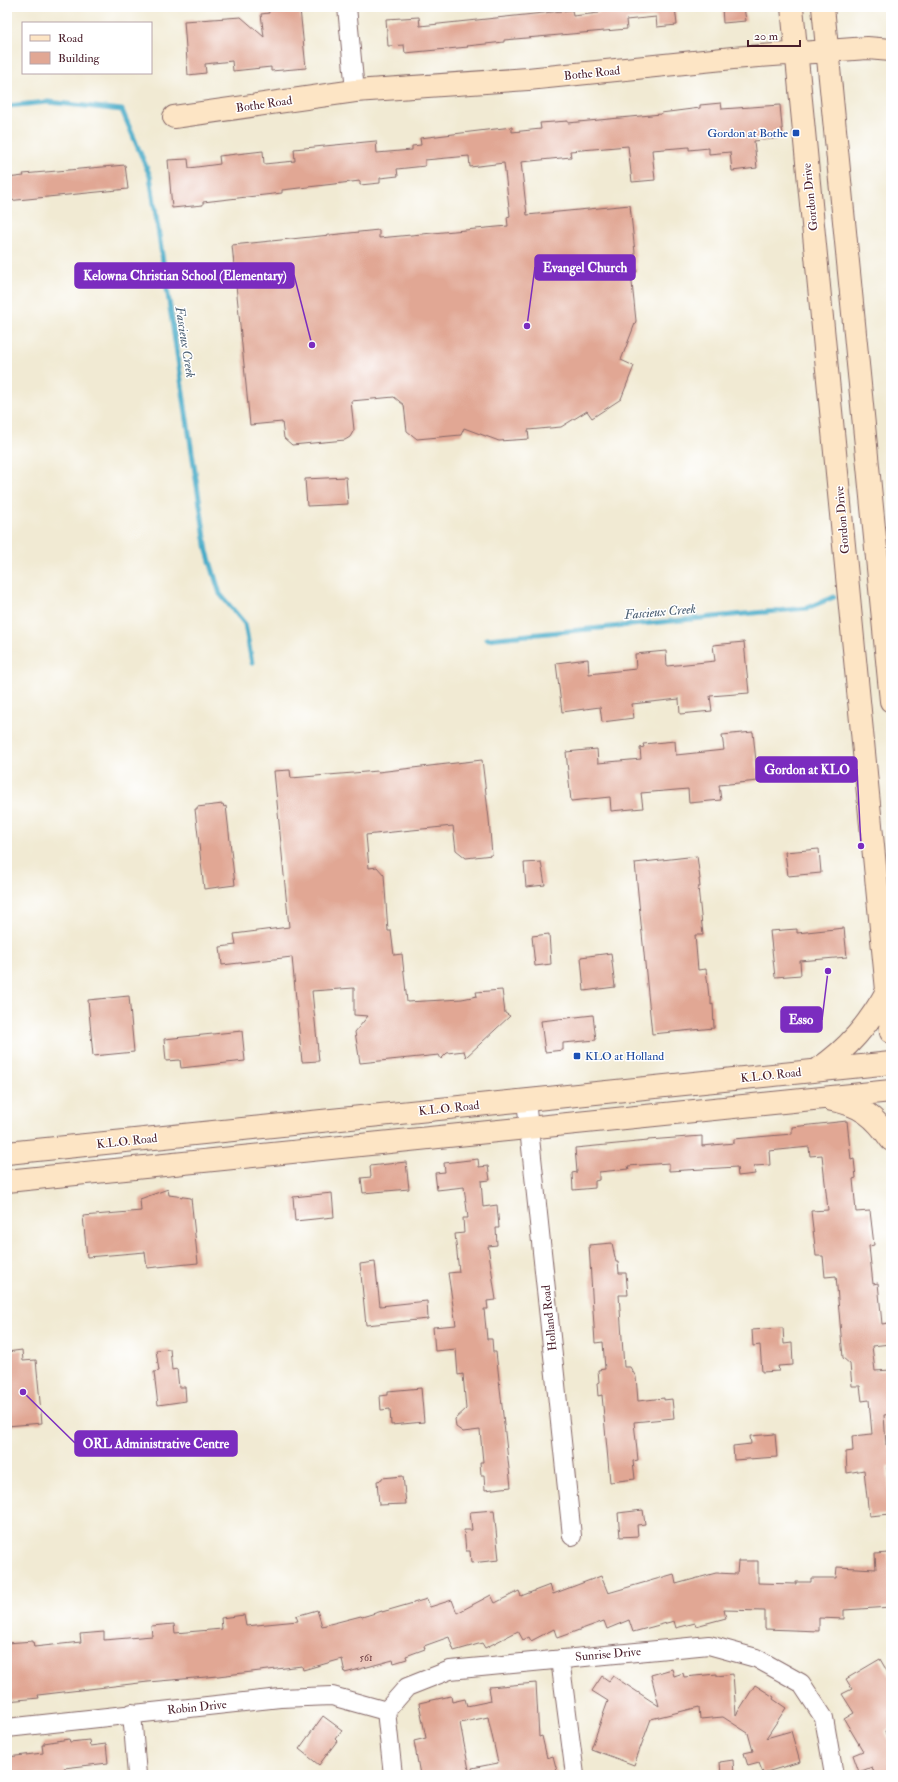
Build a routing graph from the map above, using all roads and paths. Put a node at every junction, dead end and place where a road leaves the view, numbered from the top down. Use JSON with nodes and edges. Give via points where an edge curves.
{"nodes":[{"id":1,"x":347,"y":7,"type":"edge"},
{"id":2,"x":792,"y":7,"type":"edge"},
{"id":3,"x":823,"y":7,"type":"edge"},
{"id":4,"x":891,"y":50,"type":"edge"},
{"id":5,"x":828,"y":51,"type":"junction"},
{"id":6,"x":797,"y":53,"type":"junction"},
{"id":7,"x":355,"y":91,"type":"junction"},
{"id":8,"x":174,"y":116,"type":"dead end"},
{"id":9,"x":891,"y":701,"type":"edge"},
{"id":10,"x":887,"y":991,"type":"junction"},
{"id":11,"x":891,"y":1032,"type":"edge"},
{"id":12,"x":891,"y":1063,"type":"edge"},
{"id":13,"x":815,"y":1071,"type":"junction"},
{"id":14,"x":891,"y":1091,"type":"edge"},
{"id":15,"x":819,"y":1098,"type":"junction"},
{"id":16,"x":526,"y":1100,"type":"junction"},
{"id":17,"x":529,"y":1128,"type":"junction"},
{"id":18,"x":891,"y":1140,"type":"edge"},
{"id":19,"x":7,"y":1153,"type":"edge"},
{"id":20,"x":7,"y":1181,"type":"edge"},
{"id":21,"x":572,"y":1536,"type":"dead end"},
{"id":22,"x":560,"y":1659,"type":"junction"},
{"id":23,"x":386,"y":1711,"type":"junction"},
{"id":24,"x":132,"y":1713,"type":"junction"},
{"id":25,"x":7,"y":1728,"type":"edge"},
{"id":26,"x":137,"y":1775,"type":"edge"},
{"id":27,"x":392,"y":1775,"type":"edge"},
{"id":28,"x":575,"y":1775,"type":"edge"},
{"id":29,"x":834,"y":1775,"type":"edge"}],
"edges":[{"from":1,"to":7,"type":"street"},
{"from":2,"to":6,"type":"main road","name":"Gordon Drive"},
{"from":3,"to":5,"type":"main road"},
{"from":4,"to":5,"type":"main road","name":"Bothe Road","via":[[868,48]]},
{"from":5,"to":6,"type":"main road","name":"Bothe Road"},
{"from":5,"to":9,"type":"main road"},
{"from":6,"to":7,"type":"main road","name":"Bothe Road","via":[[528,79]]},
{"from":6,"to":10,"type":"main road","name":"Gordon Drive"},
{"from":7,"to":8,"type":"main road","name":"Bothe Road"},
{"from":10,"to":11,"type":"main road","name":"Gordon Drive"},
{"from":10,"to":13,"type":"main road","via":[[875,1013],[862,1029],[836,1057]]},
{"from":12,"to":13,"type":"main road","name":"K.L.O. Road"},
{"from":13,"to":16,"type":"main road","name":"K.L.O. Road"},
{"from":14,"to":15,"type":"main road"},
{"from":15,"to":17,"type":"main road"},
{"from":15,"to":18,"type":"main road","via":[[849,1103],[865,1112],[881,1126]]},
{"from":16,"to":17,"type":"street","name":"Holland Road"},
{"from":16,"to":19,"type":"main road","name":"K.L.O. Road"},
{"from":17,"to":20,"type":"main road"},
{"from":17,"to":21,"type":"street","name":"Holland Road"},
{"from":22,"to":23,"type":"street","name":"Sunrise Drive","via":[[450,1670],[407,1686]]},
{"from":22,"to":28,"type":"street"},
{"from":22,"to":29,"type":"street","name":"Sunrise Drive","via":[[709,1645],[756,1658],[801,1683],[824,1718]]},
{"from":23,"to":24,"type":"street","name":"Robin Drive","via":[[332,1696],[280,1698]]},
{"from":23,"to":27,"type":"street"},
{"from":24,"to":25,"type":"street","name":"Robin Drive"},
{"from":24,"to":26,"type":"street"}]}
